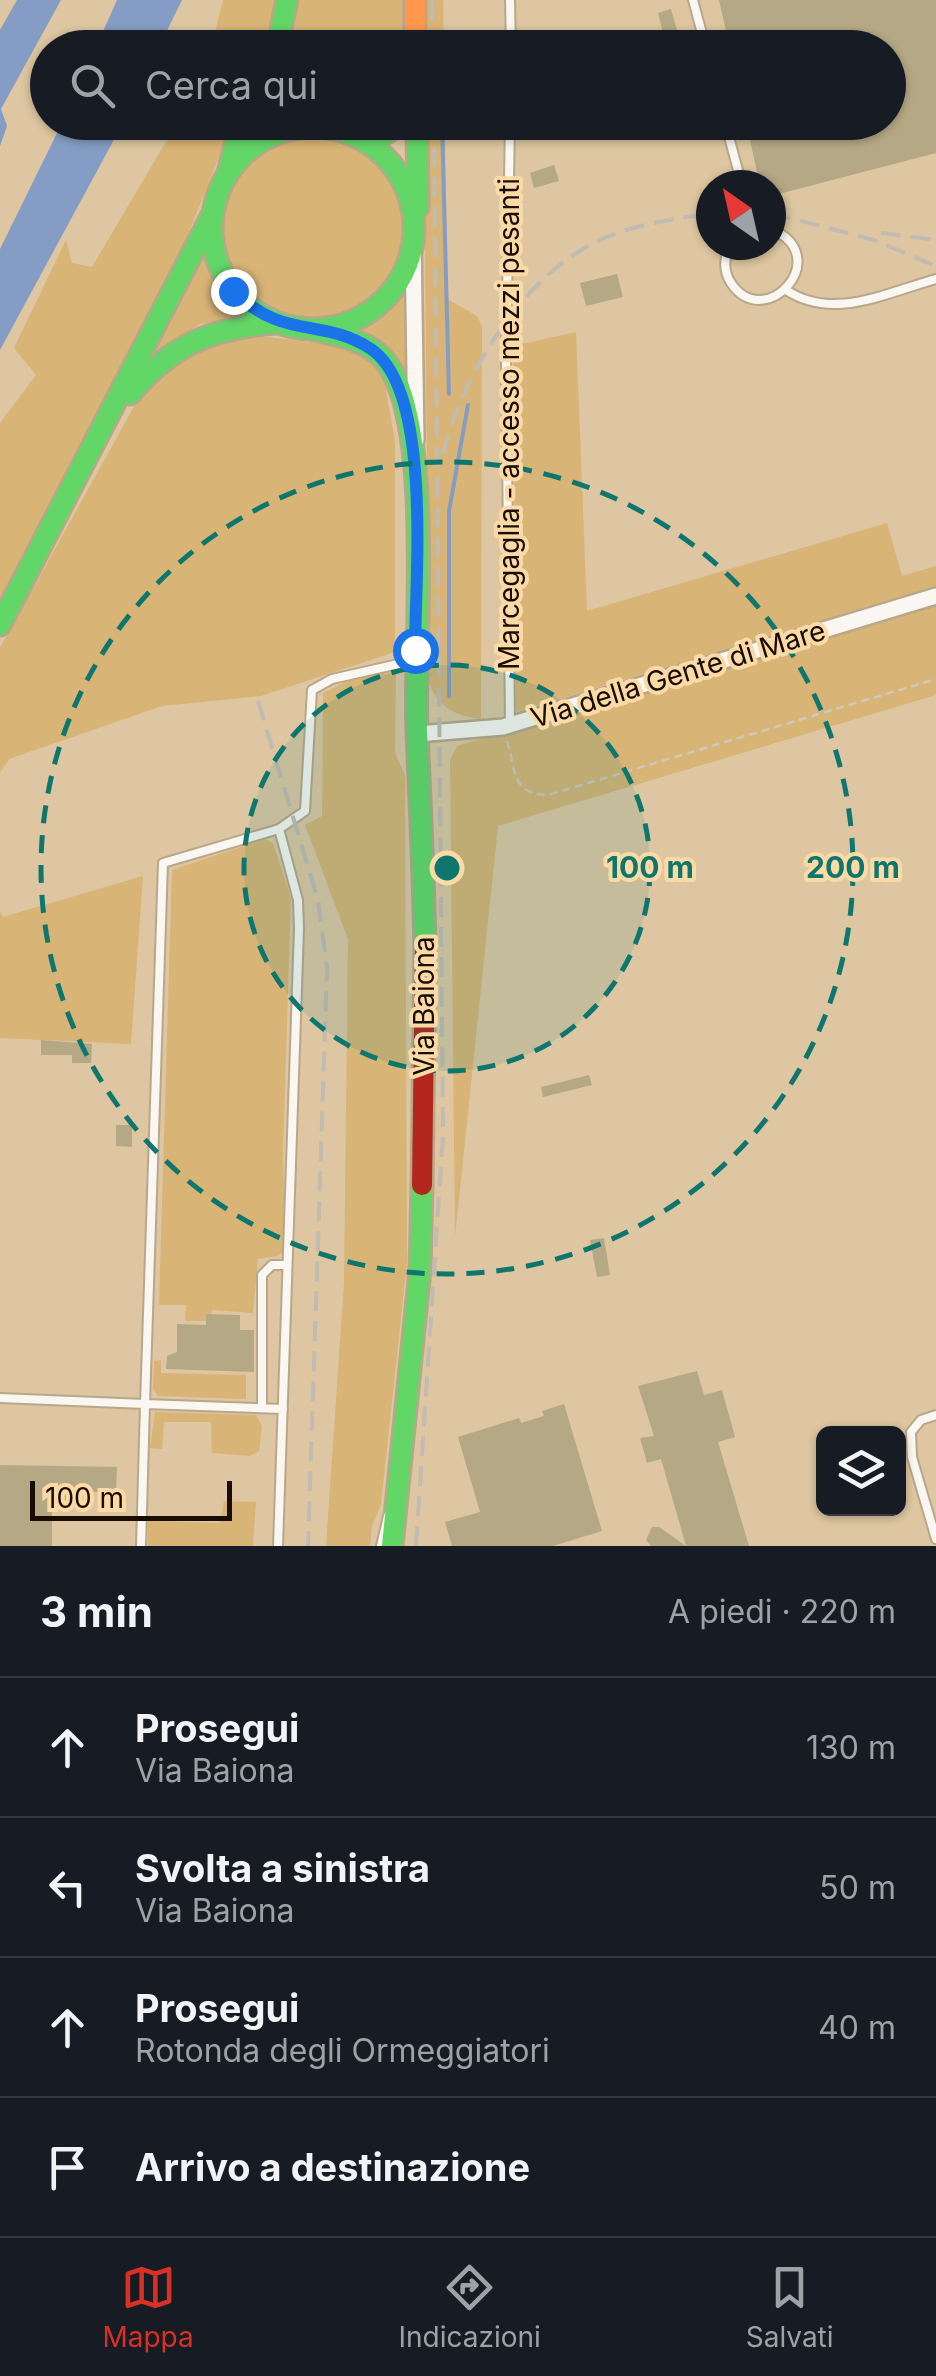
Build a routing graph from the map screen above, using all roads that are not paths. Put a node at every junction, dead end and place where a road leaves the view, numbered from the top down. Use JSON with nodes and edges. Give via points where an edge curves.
{"nodes":[{"id":1,"x":415,"y":0,"type":"edge"},
{"id":2,"x":510,"y":0,"type":"edge"},
{"id":3,"x":693,"y":0,"type":"edge"},
{"id":4,"x":415,"y":30,"type":"edge"},
{"id":5,"x":511,"y":30,"type":"edge"},
{"id":6,"x":701,"y":30,"type":"edge"},
{"id":7,"x":234,"y":140,"type":"edge"},
{"id":8,"x":264,"y":140,"type":"edge"},
{"id":9,"x":363,"y":140,"type":"edge"},
{"id":10,"x":417,"y":140,"type":"edge"},
{"id":11,"x":510,"y":140,"type":"edge"},
{"id":12,"x":730,"y":140,"type":"edge"},
{"id":13,"x":738,"y":170,"type":"edge"},
{"id":14,"x":228,"y":173,"type":"junction"},
{"id":15,"x":212,"y":215,"type":"junction"},
{"id":16,"x":414,"y":237,"type":"junction"},
{"id":17,"x":786,"y":238,"type":"edge"},
{"id":18,"x":727,"y":260,"type":"edge"},
{"id":19,"x":936,"y":279,"type":"edge"},
{"id":20,"x":786,"y":290,"type":"junction"},
{"id":21,"x":276,"y":322,"type":"junction"},
{"id":22,"x":312,"y":329,"type":"junction"},
{"id":23,"x":108,"y":423,"type":"junction"},
{"id":24,"x":414,"y":464,"type":"junction"},
{"id":25,"x":936,"y":596,"type":"edge"},
{"id":26,"x":0,"y":625,"type":"edge"},
{"id":27,"x":416,"y":660,"type":"junction"},
{"id":28,"x":507,"y":726,"type":"junction"},
{"id":29,"x":417,"y":734,"type":"junction"},
{"id":30,"x":279,"y":828,"type":"junction"},
{"id":31,"x":287,"y":1265,"type":"junction"},
{"id":32,"x":0,"y":1398,"type":"edge"},
{"id":33,"x":145,"y":1404,"type":"junction"},
{"id":34,"x":262,"y":1406,"type":"junction"},
{"id":35,"x":283,"y":1408,"type":"junction"},
{"id":36,"x":936,"y":1415,"type":"edge"},
{"id":37,"x":396,"y":1499,"type":"junction"},
{"id":38,"x":936,"y":1539,"type":"edge"},
{"id":39,"x":141,"y":1546,"type":"edge"},
{"id":40,"x":278,"y":1546,"type":"edge"},
{"id":41,"x":380,"y":1546,"type":"edge"},
{"id":42,"x":392,"y":1546,"type":"edge"}],
"edges":[{"from":1,"to":4,"type":"main road"},
{"from":2,"to":5,"type":"lane"},
{"from":3,"to":6,"type":"lane"},
{"from":7,"to":14,"type":"main road"},
{"from":8,"to":14,"type":"main road"},
{"from":9,"to":16,"type":"main road","via":[[400,176]]},
{"from":10,"to":16,"type":"main road","name":"Via Baiona"},
{"from":11,"to":28,"type":"lane","name":"Marcegaglia - accesso mezzi pesanti"},
{"from":12,"to":13,"type":"lane"},
{"from":14,"to":15,"type":"main road"},
{"from":15,"to":21,"type":"main road","via":[[219,268],[243,300]]},
{"from":15,"to":23,"type":"main road"},
{"from":16,"to":22,"type":"main road","via":[[405,269],[378,304],[340,325]]},
{"from":16,"to":24,"type":"street","name":"Via Baiona"},
{"from":17,"to":20,"type":"lane","via":[[795,251],[796,272]]},
{"from":18,"to":20,"type":"lane","via":[[725,270],[744,296],[766,299]]},
{"from":19,"to":20,"type":"lane","via":[[836,306],[808,305]]},
{"from":21,"to":22,"type":"main road"},
{"from":21,"to":23,"type":"main road","via":[[222,326],[190,337],[144,376]]},
{"from":22,"to":24,"type":"main road","name":"Via Baiona","via":[[346,337],[386,363],[408,406]]},
{"from":23,"to":26,"type":"main road"},
{"from":24,"to":27,"type":"main road","name":"Via Baiona"},
{"from":25,"to":28,"type":"street","name":"Via della Gente di Mare"},
{"from":27,"to":29,"type":"main road","name":"Via Baiona"},
{"from":27,"to":30,"type":"lane","via":[[332,679],[312,690],[305,811]]},
{"from":28,"to":29,"type":"street","name":"Via della Gente di Mare"},
{"from":29,"to":37,"type":"main road","name":"Via Baiona","via":[[426,998],[420,1270]]},
{"from":30,"to":31,"type":"lane","via":[[298,900]]},
{"from":30,"to":33,"type":"lane","via":[[163,862]]},
{"from":31,"to":34,"type":"lane","via":[[262,1275]]},
{"from":31,"to":35,"type":"lane"},
{"from":32,"to":33,"type":"lane"},
{"from":33,"to":34,"type":"lane"},
{"from":33,"to":39,"type":"lane"},
{"from":34,"to":35,"type":"lane"},
{"from":35,"to":40,"type":"lane"},
{"from":36,"to":38,"type":"lane","via":[[911,1432]]},
{"from":37,"to":41,"type":"lane"},
{"from":37,"to":42,"type":"main road","name":"Via Baiona"}]}
